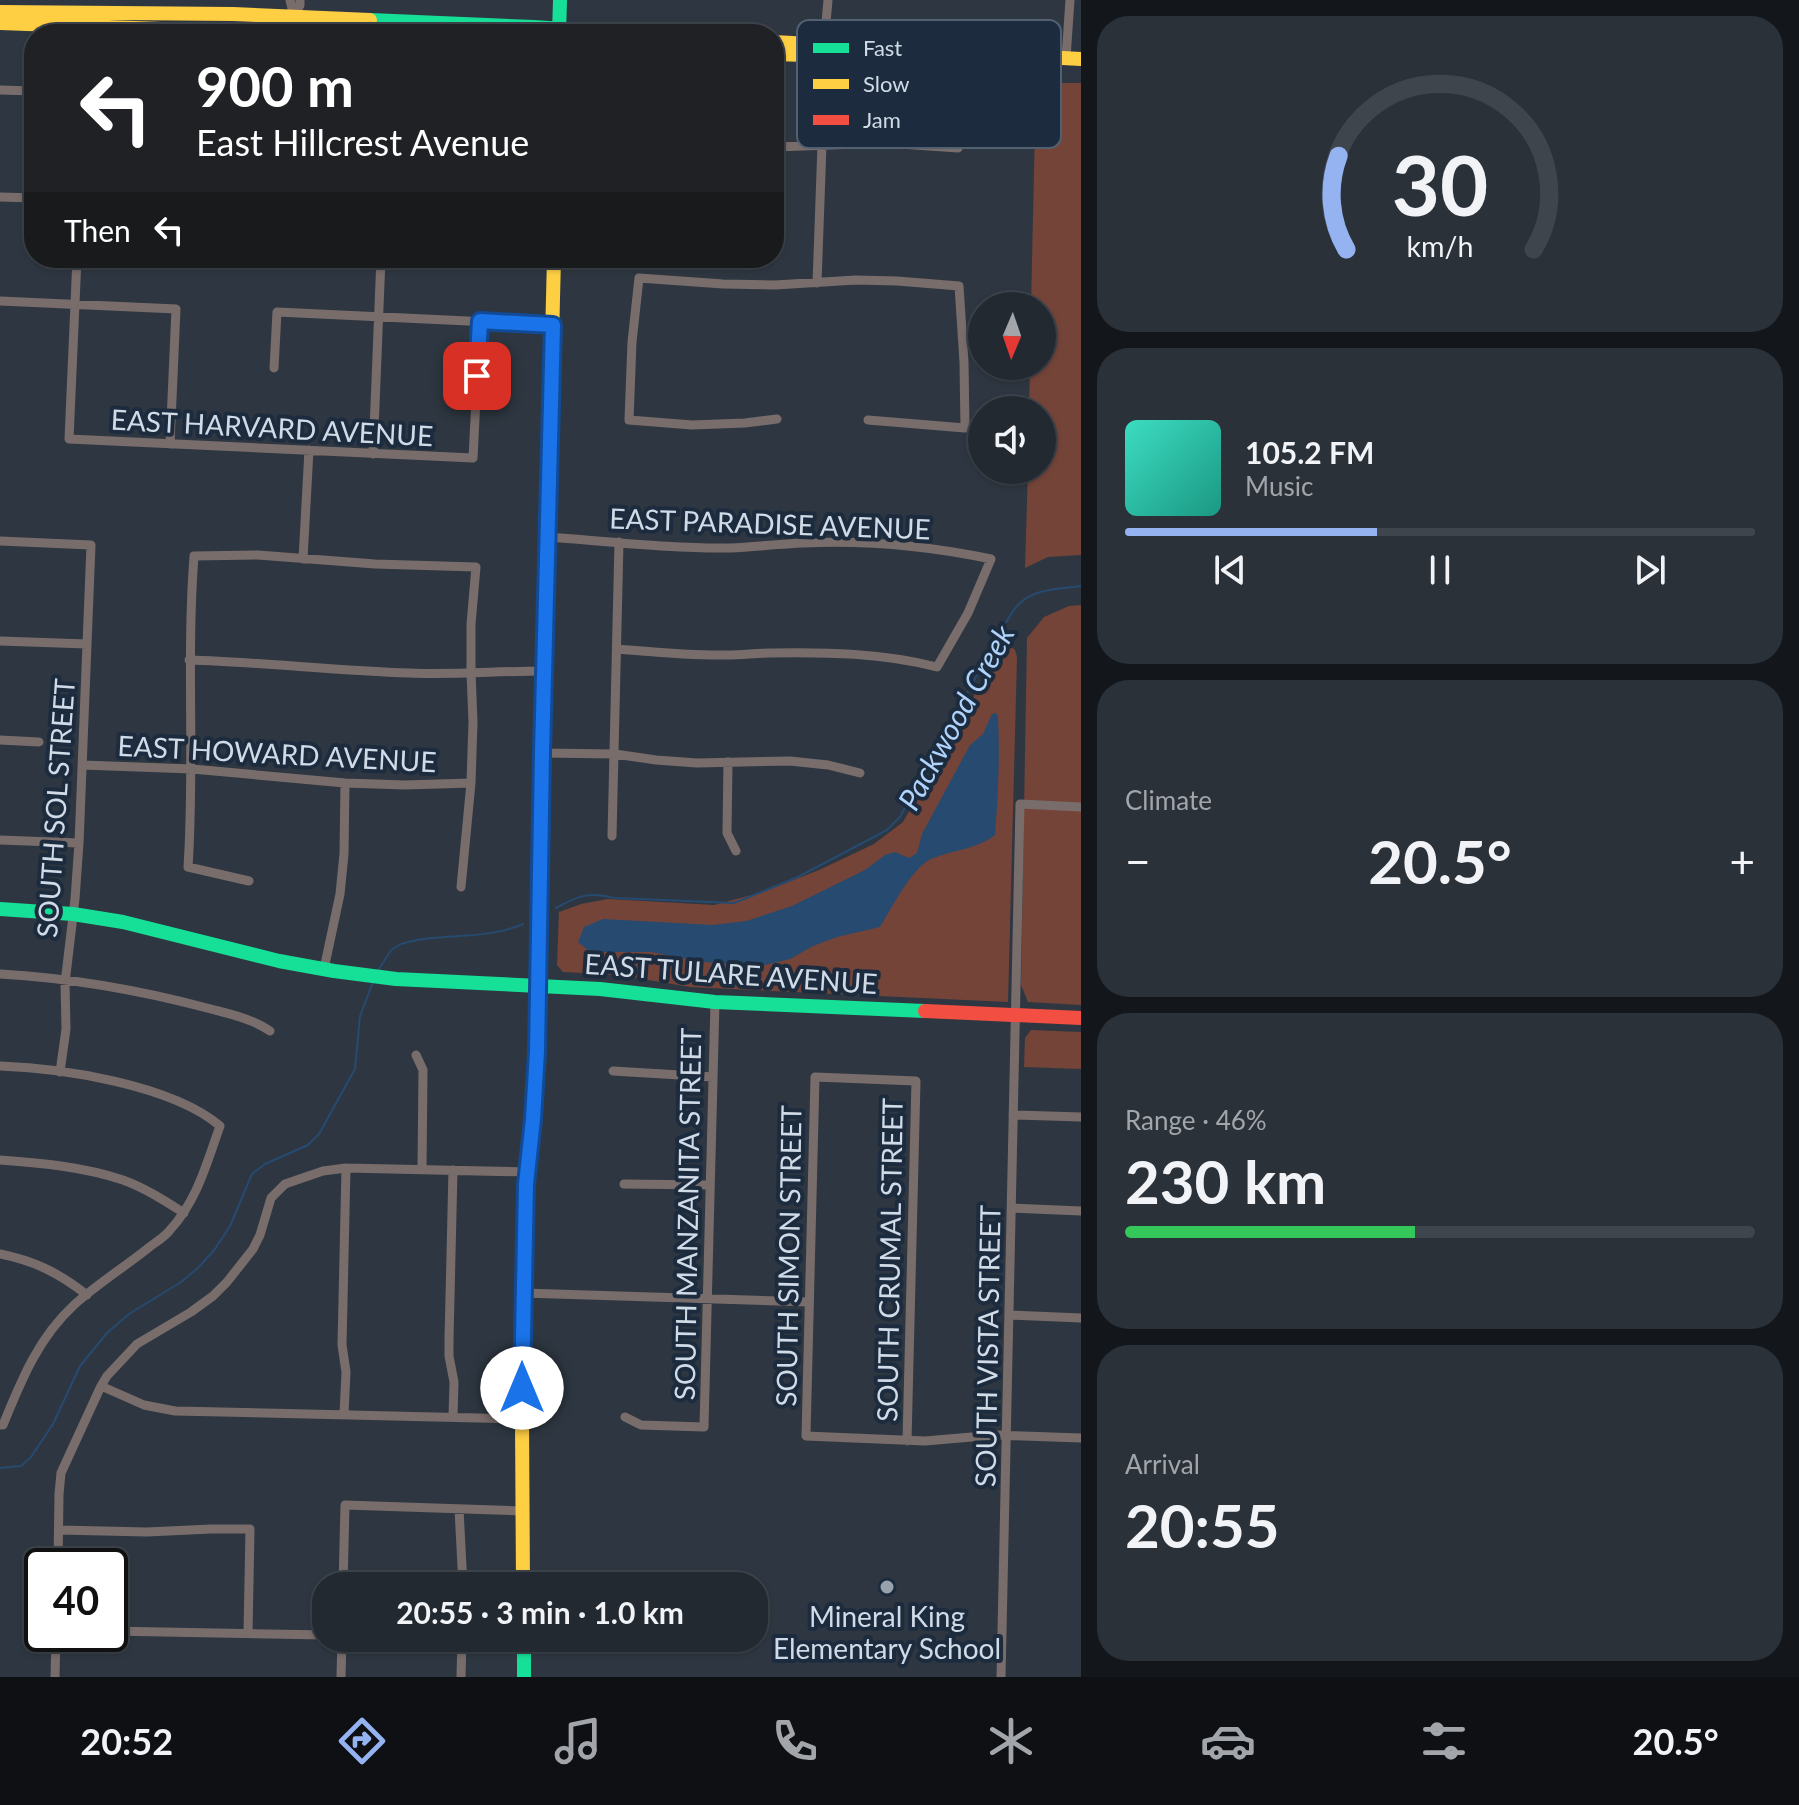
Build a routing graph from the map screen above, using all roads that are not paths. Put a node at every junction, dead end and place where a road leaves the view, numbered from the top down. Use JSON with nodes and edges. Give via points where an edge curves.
{"nodes":[{"id":1,"x":290,"y":0,"type":"edge"},
{"id":2,"x":300,"y":0,"type":"edge"},
{"id":3,"x":560,"y":0,"type":"edge"},
{"id":4,"x":828,"y":0,"type":"edge"},
{"id":5,"x":1070,"y":0,"type":"edge"},
{"id":6,"x":0,"y":12,"type":"edge"},
{"id":7,"x":294,"y":17,"type":"junction"},
{"id":8,"x":378,"y":20,"type":"junction"},
{"id":9,"x":826,"y":20,"type":"edge"},
{"id":10,"x":111,"y":21,"type":"junction"},
{"id":11,"x":0,"y":23,"type":"edge"},
{"id":12,"x":143,"y":24,"type":"edge"},
{"id":13,"x":234,"y":24,"type":"edge"},
{"id":14,"x":280,"y":24,"type":"edge"},
{"id":15,"x":280,"y":24,"type":"edge"},
{"id":16,"x":363,"y":24,"type":"edge"},
{"id":17,"x":444,"y":24,"type":"edge"},
{"id":18,"x":559,"y":24,"type":"edge"},
{"id":19,"x":1073,"y":59,"type":"edge"},
{"id":20,"x":0,"y":90,"type":"edge"},
{"id":21,"x":24,"y":91,"type":"edge"},
{"id":22,"x":822,"y":148,"type":"edge"},
{"id":23,"x":0,"y":197,"type":"edge"},
{"id":24,"x":24,"y":198,"type":"edge"},
{"id":25,"x":77,"y":268,"type":"edge"},
{"id":26,"x":380,"y":268,"type":"edge"},
{"id":27,"x":554,"y":268,"type":"edge"},
{"id":28,"x":817,"y":283,"type":"junction"},
{"id":29,"x":0,"y":301,"type":"edge"},
{"id":30,"x":75,"y":304,"type":"junction"},
{"id":31,"x":378,"y":316,"type":"junction"},
{"id":32,"x":480,"y":321,"type":"junction"},
{"id":33,"x":553,"y":325,"type":"junction"},
{"id":34,"x":274,"y":368,"type":"dead end"},
{"id":35,"x":777,"y":419,"type":"dead end"},
{"id":36,"x":868,"y":420,"type":"dead end"},
{"id":37,"x":170,"y":444,"type":"junction"},
{"id":38,"x":309,"y":450,"type":"junction"},
{"id":39,"x":373,"y":454,"type":"junction"},
{"id":40,"x":547,"y":537,"type":"junction"},
{"id":41,"x":0,"y":541,"type":"edge"},
{"id":42,"x":619,"y":542,"type":"junction"},
{"id":43,"x":303,"y":559,"type":"junction"},
{"id":44,"x":0,"y":641,"type":"edge"},
{"id":45,"x":87,"y":644,"type":"junction"},
{"id":46,"x":617,"y":649,"type":"junction"},
{"id":47,"x":189,"y":660,"type":"junction"},
{"id":48,"x":544,"y":671,"type":"junction"},
{"id":49,"x":471,"y":672,"type":"junction"},
{"id":50,"x":0,"y":740,"type":"edge"},
{"id":51,"x":39,"y":742,"type":"dead end"},
{"id":52,"x":542,"y":753,"type":"junction"},
{"id":53,"x":615,"y":754,"type":"junction"},
{"id":54,"x":728,"y":762,"type":"junction"},
{"id":55,"x":82,"y":765,"type":"junction"},
{"id":56,"x":192,"y":769,"type":"junction"},
{"id":57,"x":860,"y":773,"type":"dead end"},
{"id":58,"x":345,"y":783,"type":"junction"},
{"id":59,"x":471,"y":783,"type":"junction"},
{"id":60,"x":1081,"y":807,"type":"edge"},
{"id":61,"x":612,"y":836,"type":"dead end"},
{"id":62,"x":0,"y":840,"type":"edge"},
{"id":63,"x":79,"y":843,"type":"junction"},
{"id":64,"x":736,"y":851,"type":"dead end"},
{"id":65,"x":249,"y":881,"type":"dead end"},
{"id":66,"x":461,"y":887,"type":"dead end"},
{"id":67,"x":0,"y":909,"type":"edge"},
{"id":68,"x":73,"y":914,"type":"junction"},
{"id":69,"x":324,"y":969,"type":"junction"},
{"id":70,"x":0,"y":974,"type":"edge"},
{"id":71,"x":65,"y":979,"type":"junction"},
{"id":72,"x":538,"y":986,"type":"junction"},
{"id":73,"x":715,"y":1002,"type":"junction"},
{"id":74,"x":1015,"y":1015,"type":"junction"},
{"id":75,"x":1081,"y":1018,"type":"edge"},
{"id":76,"x":270,"y":1031,"type":"dead end"},
{"id":77,"x":416,"y":1055,"type":"dead end"},
{"id":78,"x":0,"y":1066,"type":"edge"},
{"id":79,"x":613,"y":1071,"type":"dead end"},
{"id":80,"x":60,"y":1072,"type":"junction"},
{"id":81,"x":713,"y":1077,"type":"junction"},
{"id":82,"x":815,"y":1077,"type":"joint"},
{"id":83,"x":1013,"y":1115,"type":"junction"},
{"id":84,"x":1081,"y":1117,"type":"edge"},
{"id":85,"x":0,"y":1160,"type":"edge"},
{"id":86,"x":346,"y":1168,"type":"junction"},
{"id":87,"x":422,"y":1169,"type":"junction"},
{"id":88,"x":453,"y":1170,"type":"junction"},
{"id":89,"x":527,"y":1172,"type":"junction"},
{"id":90,"x":624,"y":1184,"type":"dead end"},
{"id":91,"x":710,"y":1185,"type":"junction"},
{"id":92,"x":1012,"y":1208,"type":"junction"},
{"id":93,"x":1081,"y":1211,"type":"edge"},
{"id":94,"x":184,"y":1213,"type":"junction"},
{"id":95,"x":0,"y":1254,"type":"edge"},
{"id":96,"x":523,"y":1293,"type":"junction"},
{"id":97,"x":87,"y":1295,"type":"junction"},
{"id":98,"x":707,"y":1299,"type":"junction"},
{"id":99,"x":809,"y":1302,"type":"junction"},
{"id":100,"x":1009,"y":1315,"type":"junction"},
{"id":101,"x":1081,"y":1318,"type":"edge"},
{"id":102,"x":101,"y":1386,"type":"junction"},
{"id":103,"x":344,"y":1414,"type":"junction"},
{"id":104,"x":453,"y":1417,"type":"junction"},
{"id":105,"x":625,"y":1417,"type":"dead end"},
{"id":106,"x":522,"y":1419,"type":"junction"},
{"id":107,"x":2,"y":1425,"type":"edge"},
{"id":108,"x":1007,"y":1435,"type":"junction"},
{"id":109,"x":1081,"y":1438,"type":"edge"},
{"id":110,"x":907,"y":1441,"type":"junction"},
{"id":111,"x":459,"y":1509,"type":"junction"},
{"id":112,"x":523,"y":1511,"type":"junction"},
{"id":113,"x":59,"y":1530,"type":"junction"},
{"id":114,"x":58,"y":1548,"type":"edge"},
{"id":115,"x":343,"y":1572,"type":"edge"},
{"id":116,"x":462,"y":1572,"type":"edge"},
{"id":117,"x":523,"y":1572,"type":"edge"},
{"id":118,"x":128,"y":1631,"type":"edge"},
{"id":119,"x":248,"y":1633,"type":"junction"},
{"id":120,"x":312,"y":1635,"type":"edge"},
{"id":121,"x":56,"y":1652,"type":"edge"},
{"id":122,"x":342,"y":1652,"type":"edge"},
{"id":123,"x":462,"y":1652,"type":"edge"},
{"id":124,"x":524,"y":1652,"type":"edge"},
{"id":125,"x":55,"y":1677,"type":"edge"},
{"id":126,"x":341,"y":1677,"type":"edge"},
{"id":127,"x":461,"y":1677,"type":"edge"},
{"id":128,"x":524,"y":1677,"type":"edge"},
{"id":129,"x":1001,"y":1677,"type":"edge"}],
"edges":[{"from":1,"to":7,"type":"street"},
{"from":2,"to":7,"type":"street"},
{"from":3,"to":18,"type":"street"},
{"from":4,"to":9,"type":"street"},
{"from":5,"to":19,"type":"street"},
{"from":6,"to":10,"type":"street"},
{"from":7,"to":8,"type":"street"},
{"from":7,"to":10,"type":"street","via":[[233,14]]},
{"from":7,"to":15,"type":"street"},
{"from":8,"to":16,"type":"street"},
{"from":8,"to":17,"type":"street"},
{"from":10,"to":11,"type":"street"},
{"from":10,"to":12,"type":"street"},
{"from":13,"to":14,"type":"street"},
{"from":20,"to":21,"type":"street"},
{"from":22,"to":28,"type":"street"},
{"from":23,"to":24,"type":"street"},
{"from":25,"to":30,"type":"street"},
{"from":26,"to":31,"type":"street"},
{"from":27,"to":33,"type":"street"},
{"from":28,"to":35,"type":"street","via":[[639,278],[629,420],[692,425]]},
{"from":28,"to":36,"type":"street","via":[[959,286],[965,428]]},
{"from":29,"to":30,"type":"street"},
{"from":30,"to":37,"type":"street","via":[[176,309]]},
{"from":30,"to":37,"type":"street","name":"EAST HARVARD AVENUE","via":[[69,439]]},
{"from":31,"to":32,"type":"street"},
{"from":31,"to":34,"type":"street","via":[[277,312]]},
{"from":31,"to":39,"type":"street"},
{"from":32,"to":33,"type":"street"},
{"from":32,"to":39,"type":"street","name":"EAST HARVARD AVENUE","via":[[473,458]]},
{"from":33,"to":40,"type":"street"},
{"from":37,"to":38,"type":"street","name":"EAST HARVARD AVENUE"},
{"from":38,"to":39,"type":"street","name":"EAST HARVARD AVENUE"},
{"from":38,"to":43,"type":"street"},
{"from":40,"to":42,"type":"street","name":"EAST PARADISE AVENUE"},
{"from":40,"to":48,"type":"street"},
{"from":41,"to":45,"type":"street","name":"SOUTH SOL STREET","via":[[91,545]]},
{"from":42,"to":46,"type":"street"},
{"from":42,"to":46,"type":"street","name":"EAST PARADISE AVENUE","via":[[730,548],[894,544],[991,559],[937,667],[846,654],[689,655]]},
{"from":43,"to":47,"type":"street","via":[[194,556]]},
{"from":43,"to":49,"type":"street","via":[[476,567]]},
{"from":44,"to":45,"type":"street"},
{"from":45,"to":55,"type":"street","name":"SOUTH SOL STREET"},
{"from":46,"to":53,"type":"street"},
{"from":47,"to":49,"type":"street","via":[[414,674]]},
{"from":47,"to":56,"type":"street"},
{"from":48,"to":49,"type":"street"},
{"from":48,"to":52,"type":"street"},
{"from":49,"to":59,"type":"street"},
{"from":50,"to":51,"type":"street"},
{"from":52,"to":53,"type":"street"},
{"from":52,"to":72,"type":"street"},
{"from":53,"to":54,"type":"street"},
{"from":53,"to":61,"type":"street"},
{"from":54,"to":57,"type":"street","via":[[790,761]]},
{"from":54,"to":64,"type":"street","via":[[727,833]]},
{"from":55,"to":56,"type":"street","name":"EAST HOWARD AVENUE"},
{"from":55,"to":63,"type":"street","name":"SOUTH SOL STREET"},
{"from":56,"to":58,"type":"street","name":"EAST HOWARD AVENUE"},
{"from":56,"to":65,"type":"street","via":[[188,867]]},
{"from":58,"to":59,"type":"street","name":"EAST HOWARD AVENUE"},
{"from":58,"to":69,"type":"street","via":[[340,894]]},
{"from":59,"to":66,"type":"street"},
{"from":60,"to":74,"type":"street","name":"SOUTH VISTA STREET","via":[[1020,804]]},
{"from":62,"to":63,"type":"street"},
{"from":63,"to":68,"type":"street","name":"SOUTH SOL STREET"},
{"from":67,"to":68,"type":"street","name":"EAST TULARE AVENUE"},
{"from":68,"to":69,"type":"street","name":"EAST TULARE AVENUE"},
{"from":68,"to":71,"type":"street","name":"SOUTH SOL STREET"},
{"from":69,"to":72,"type":"street","name":"EAST TULARE AVENUE","via":[[383,978]]},
{"from":70,"to":71,"type":"street"},
{"from":71,"to":76,"type":"street","via":[[177,1000],[257,1022]]},
{"from":71,"to":80,"type":"street","name":"SOUTH SOL STREET"},
{"from":72,"to":73,"type":"street","name":"EAST TULARE AVENUE"},
{"from":72,"to":89,"type":"street"},
{"from":73,"to":74,"type":"street","name":"EAST TULARE AVENUE"},
{"from":73,"to":81,"type":"street","name":"SOUTH MANZANITA STREET"},
{"from":74,"to":75,"type":"street","name":"EAST TULARE AVENUE"},
{"from":74,"to":83,"type":"street","name":"SOUTH VISTA STREET"},
{"from":77,"to":87,"type":"street","via":[[423,1070]]},
{"from":78,"to":80,"type":"street"},
{"from":79,"to":81,"type":"street"},
{"from":80,"to":94,"type":"street","via":[[153,1092],[220,1126]]},
{"from":81,"to":91,"type":"street","name":"SOUTH MANZANITA STREET"},
{"from":82,"to":99,"type":"street","name":"SOUTH SIMON STREET"},
{"from":82,"to":110,"type":"street","name":"SOUTH CRUMAL STREET","via":[[916,1081]]},
{"from":83,"to":84,"type":"street"},
{"from":83,"to":92,"type":"street","name":"SOUTH VISTA STREET"},
{"from":85,"to":94,"type":"street","via":[[45,1163],[125,1181]]},
{"from":86,"to":87,"type":"street"},
{"from":86,"to":102,"type":"street","via":[[301,1178],[277,1190],[253,1249],[227,1282],[191,1312],[137,1344]]},
{"from":86,"to":103,"type":"street"},
{"from":87,"to":88,"type":"street"},
{"from":88,"to":89,"type":"street"},
{"from":88,"to":104,"type":"street"},
{"from":89,"to":96,"type":"street"},
{"from":90,"to":91,"type":"street"},
{"from":91,"to":98,"type":"street","name":"SOUTH MANZANITA STREET"},
{"from":92,"to":93,"type":"street"},
{"from":92,"to":100,"type":"street","name":"SOUTH VISTA STREET"},
{"from":94,"to":97,"type":"street","via":[[169,1233]]},
{"from":95,"to":97,"type":"street","via":[[44,1267]]},
{"from":96,"to":98,"type":"street"},
{"from":96,"to":106,"type":"street"},
{"from":97,"to":107,"type":"street","via":[[37,1348]]},
{"from":98,"to":99,"type":"street"},
{"from":98,"to":105,"type":"street","name":"SOUTH MANZANITA STREET","via":[[704,1427],[641,1425]]},
{"from":99,"to":110,"type":"street","name":"SOUTH SIMON STREET","via":[[806,1436]]},
{"from":100,"to":101,"type":"street"},
{"from":100,"to":108,"type":"street","name":"SOUTH VISTA STREET"},
{"from":102,"to":103,"type":"street","via":[[158,1409]]},
{"from":102,"to":113,"type":"street","via":[[61,1473]]},
{"from":103,"to":104,"type":"street"},
{"from":104,"to":106,"type":"street"},
{"from":106,"to":112,"type":"street"},
{"from":108,"to":109,"type":"street"},
{"from":108,"to":110,"type":"street"},
{"from":108,"to":129,"type":"street","name":"SOUTH VISTA STREET"},
{"from":111,"to":112,"type":"street"},
{"from":111,"to":115,"type":"street","via":[[345,1505]]},
{"from":111,"to":116,"type":"street"},
{"from":112,"to":117,"type":"street"},
{"from":113,"to":114,"type":"street"},
{"from":113,"to":119,"type":"street","via":[[250,1529]]},
{"from":118,"to":119,"type":"street"},
{"from":119,"to":120,"type":"street"},
{"from":121,"to":125,"type":"street"},
{"from":122,"to":126,"type":"street"},
{"from":123,"to":127,"type":"street"},
{"from":124,"to":128,"type":"street"}]}
